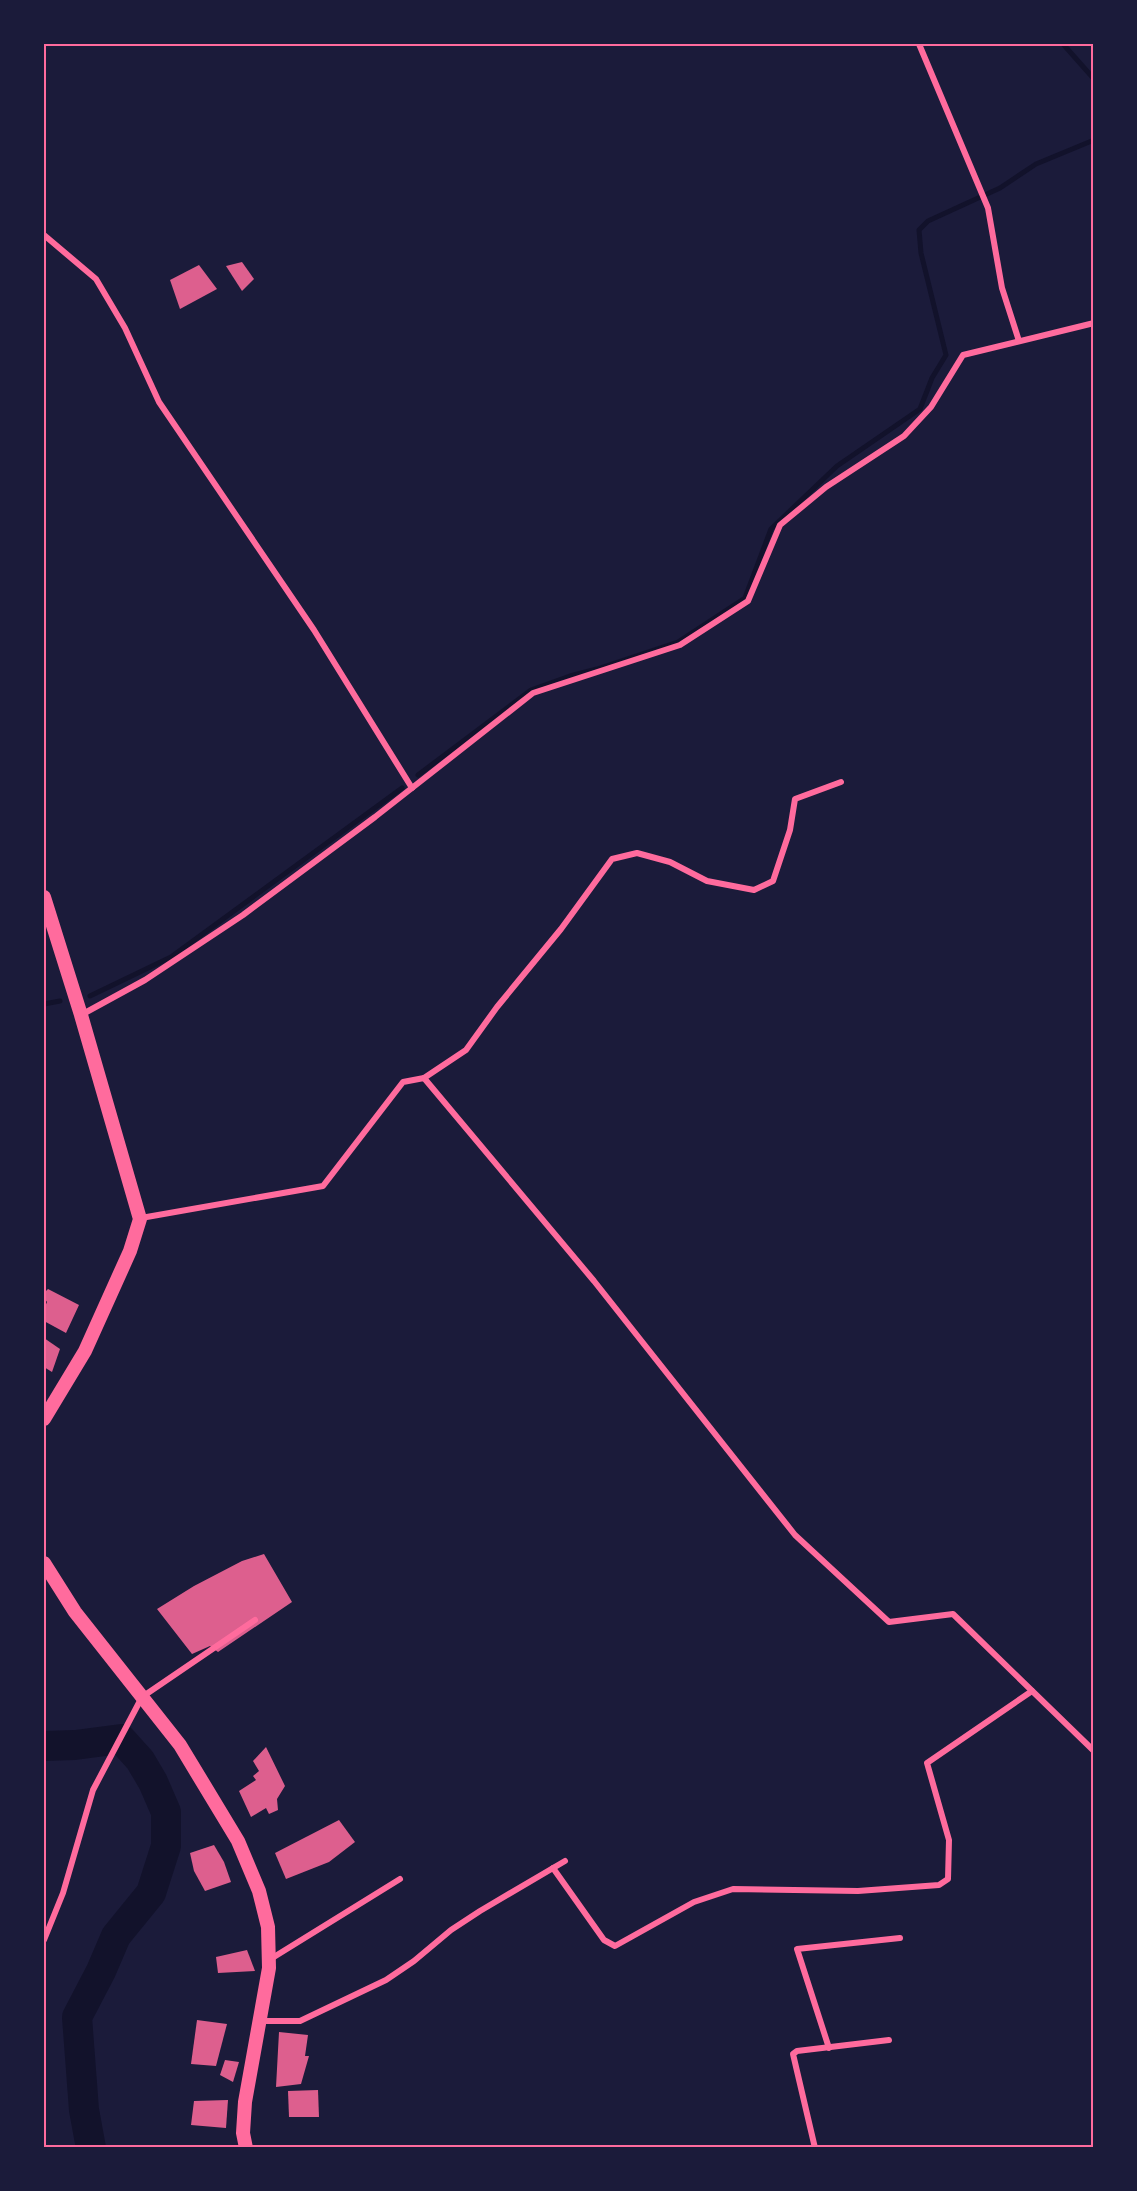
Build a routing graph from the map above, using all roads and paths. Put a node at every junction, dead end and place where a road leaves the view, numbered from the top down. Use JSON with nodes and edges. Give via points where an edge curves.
{"nodes":[{"id":1,"x":919,"y":44,"type":"edge"},
{"id":2,"x":44,"y":235,"type":"edge"},
{"id":3,"x":1094,"y":323,"type":"edge"},
{"id":4,"x":1019,"y":341,"type":"junction"},
{"id":5,"x":841,"y":782,"type":"dead end"},
{"id":6,"x":412,"y":788,"type":"junction"},
{"id":7,"x":44,"y":897,"type":"edge"},
{"id":8,"x":81,"y":1015,"type":"junction"},
{"id":9,"x":424,"y":1078,"type":"junction"},
{"id":10,"x":140,"y":1218,"type":"junction"},
{"id":11,"x":44,"y":1419,"type":"edge"},
{"id":12,"x":44,"y":1563,"type":"edge"},
{"id":13,"x":255,"y":1620,"type":"dead end"},
{"id":14,"x":1032,"y":1691,"type":"junction"},
{"id":15,"x":142,"y":1697,"type":"junction"},
{"id":16,"x":1094,"y":1752,"type":"edge"},
{"id":17,"x":565,"y":1861,"type":"dead end"},
{"id":18,"x":553,"y":1868,"type":"junction"},
{"id":19,"x":400,"y":1879,"type":"dead end"},
{"id":20,"x":900,"y":1938,"type":"dead end"},
{"id":21,"x":44,"y":1940,"type":"edge"},
{"id":22,"x":268,"y":1960,"type":"junction"},
{"id":23,"x":259,"y":2021,"type":"junction"},
{"id":24,"x":889,"y":2040,"type":"dead end"},
{"id":25,"x":829,"y":2048,"type":"junction"},
{"id":26,"x":246,"y":2148,"type":"edge"},
{"id":27,"x":815,"y":2148,"type":"edge"}],
"edges":[{"from":1,"to":4,"type":"street","via":[[988,208],[1002,288]]},
{"from":2,"to":6,"type":"street","via":[[96,279],[125,328],[159,402],[314,630]]},
{"from":3,"to":4,"type":"street"},
{"from":4,"to":6,"type":"street","via":[[963,355],[931,407],[904,436],[826,487],[780,525],[748,601],[680,645],[533,693]]},
{"from":5,"to":9,"type":"street","via":[[795,799],[790,830],[773,881],[754,890],[707,881],[670,862],[638,853],[612,859],[466,1050]]},
{"from":6,"to":8,"type":"street","via":[[243,915],[146,980]]},
{"from":7,"to":8,"type":"main road"},
{"from":8,"to":10,"type":"main road"},
{"from":9,"to":10,"type":"street","via":[[403,1082],[323,1186]]},
{"from":9,"to":14,"type":"street","via":[[594,1281],[795,1535],[890,1622],[953,1614]]},
{"from":10,"to":11,"type":"main road","via":[[130,1251],[85,1351]]},
{"from":12,"to":15,"type":"main road","via":[[75,1612]]},
{"from":13,"to":15,"type":"street"},
{"from":14,"to":16,"type":"street"},
{"from":14,"to":18,"type":"street","via":[[927,1763],[949,1840],[948,1879],[939,1885],[858,1891],[733,1889],[694,1902],[615,1946],[604,1940]]},
{"from":15,"to":21,"type":"street","via":[[93,1790],[63,1893]]},
{"from":15,"to":22,"type":"main road","via":[[180,1745],[238,1841],[259,1891],[268,1927]]},
{"from":17,"to":18,"type":"street"},
{"from":18,"to":23,"type":"street","via":[[451,1930],[386,1980],[300,2021]]},
{"from":19,"to":22,"type":"street"},
{"from":20,"to":25,"type":"street","via":[[797,1948]]},
{"from":22,"to":23,"type":"main road"},
{"from":23,"to":26,"type":"main road","via":[[245,2102]]},
{"from":24,"to":25,"type":"street"},
{"from":25,"to":27,"type":"street","via":[[793,2054]]}]}
